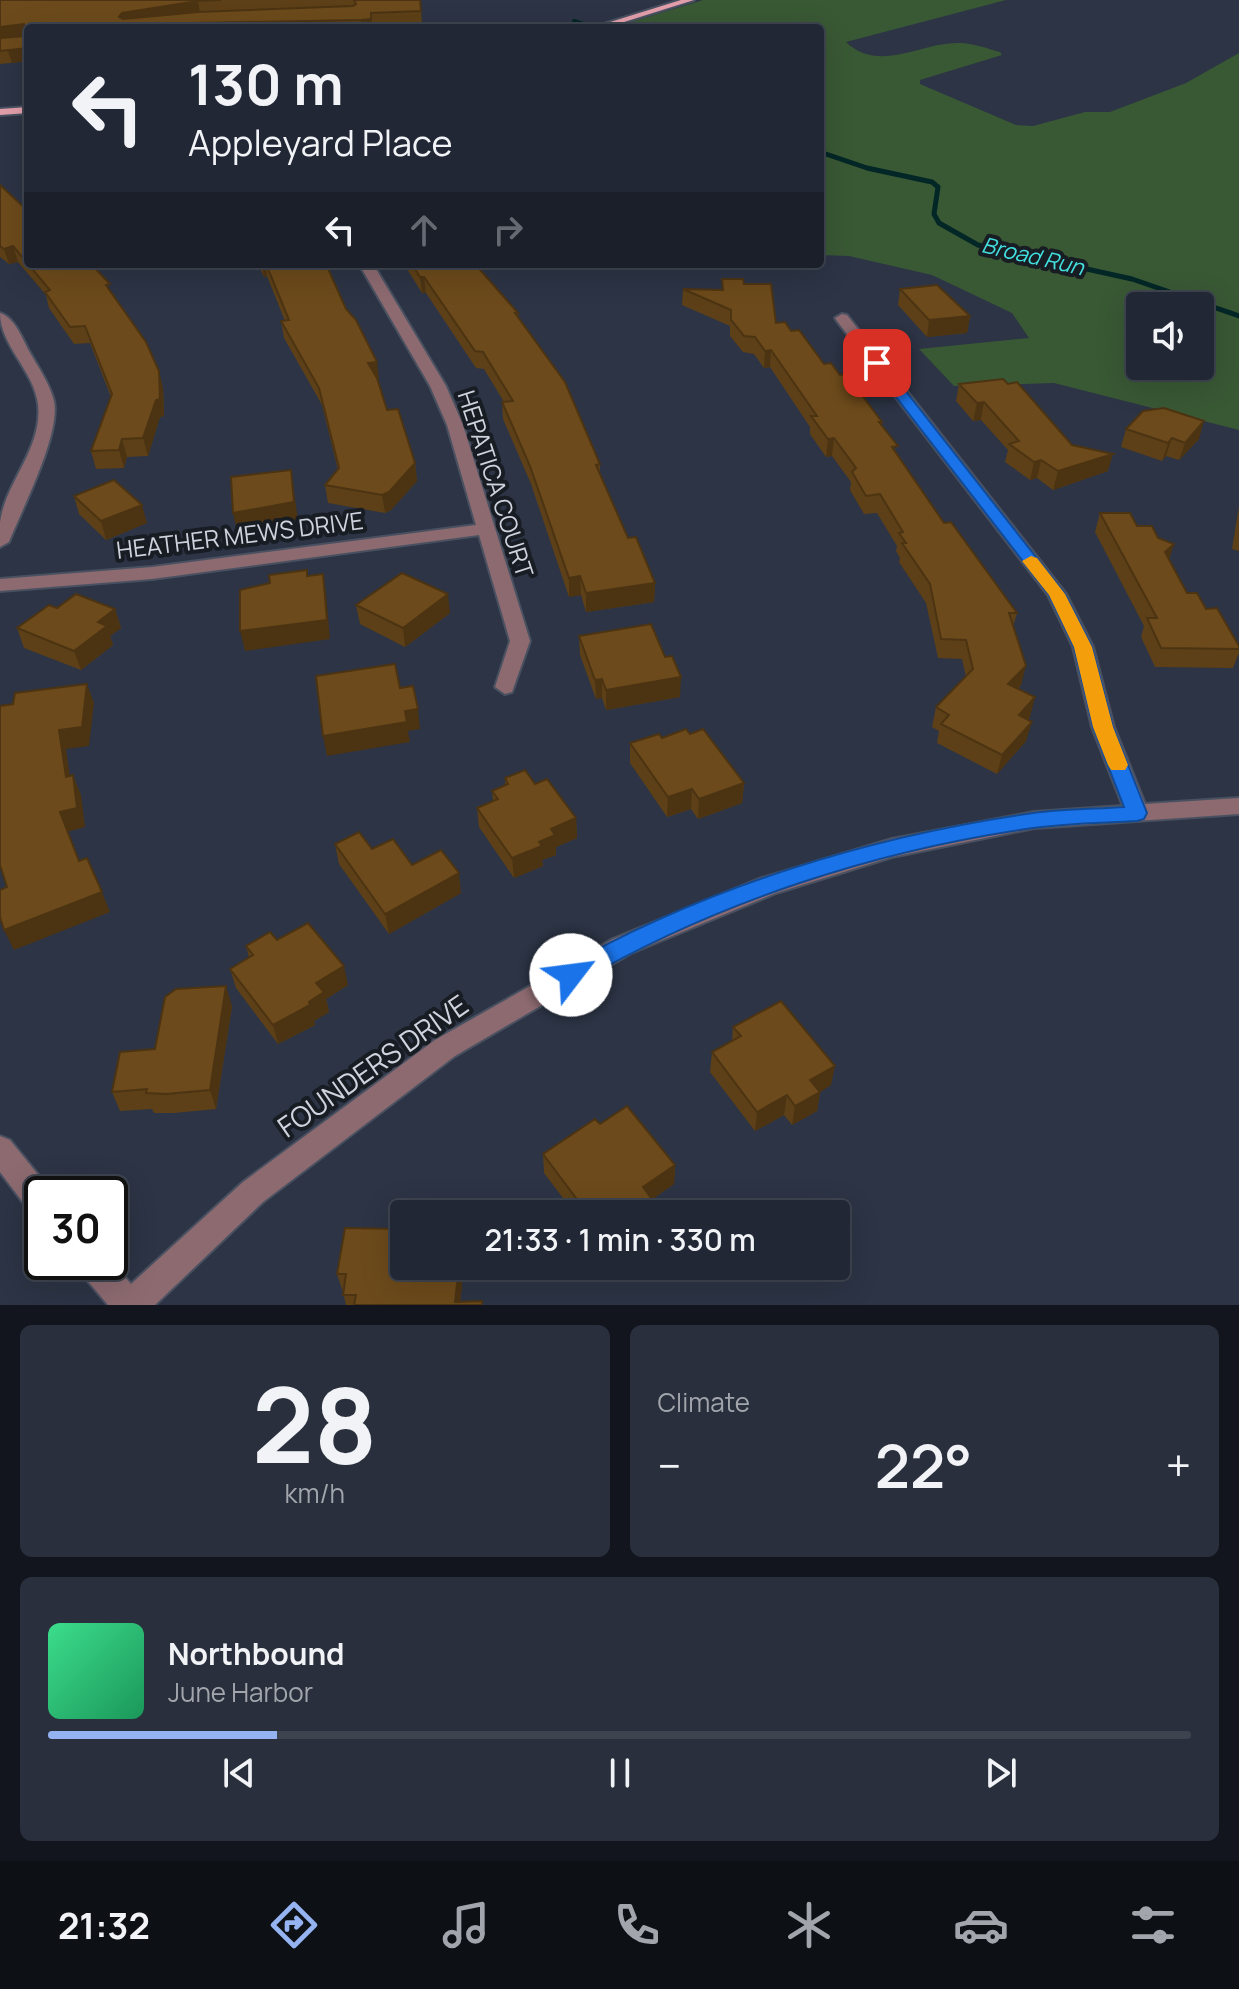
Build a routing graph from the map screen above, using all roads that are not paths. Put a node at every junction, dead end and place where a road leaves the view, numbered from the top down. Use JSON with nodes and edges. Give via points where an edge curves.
{"nodes":[{"id":1,"x":690,"y":0,"type":"edge"},
{"id":2,"x":608,"y":24,"type":"edge"},
{"id":3,"x":24,"y":110,"type":"edge"},
{"id":4,"x":0,"y":112,"type":"edge"},
{"id":5,"x":368,"y":268,"type":"edge"},
{"id":6,"x":0,"y":317,"type":"edge"},
{"id":7,"x":842,"y":318,"type":"dead end"},
{"id":8,"x":486,"y":529,"type":"junction"},
{"id":9,"x":0,"y":542,"type":"edge"},
{"id":10,"x":0,"y":585,"type":"edge"},
{"id":11,"x":505,"y":687,"type":"dead end"},
{"id":12,"x":1239,"y":806,"type":"edge"},
{"id":13,"x":1137,"y":813,"type":"junction"},
{"id":14,"x":0,"y":1149,"type":"edge"},
{"id":15,"x":24,"y":1180,"type":"edge"},
{"id":16,"x":108,"y":1280,"type":"edge"},
{"id":17,"x":130,"y":1305,"type":"edge"}],
"edges":[{"from":1,"to":2,"type":"main road"},
{"from":3,"to":4,"type":"main road"},
{"from":5,"to":8,"type":"street","name":"HEPATICA COURT","via":[[438,386]]},
{"from":6,"to":9,"type":"street","via":[[37,379],[46,402],[46,429]]},
{"from":7,"to":13,"type":"street","via":[[1057,594],[1083,647],[1103,727]]},
{"from":8,"to":10,"type":"street","name":"HEATHER MEWS DRIVE","via":[[152,573]]},
{"from":8,"to":11,"type":"street","name":"HEPATICA COURT","via":[[520,641]]},
{"from":12,"to":13,"type":"street","name":"FOUNDERS DRIVE"},
{"from":13,"to":17,"type":"street","name":"FOUNDERS DRIVE","via":[[1034,820],[892,848],[768,886],[622,946],[445,1048],[253,1192]]},
{"from":14,"to":15,"type":"street"},
{"from":16,"to":17,"type":"street"}]}
